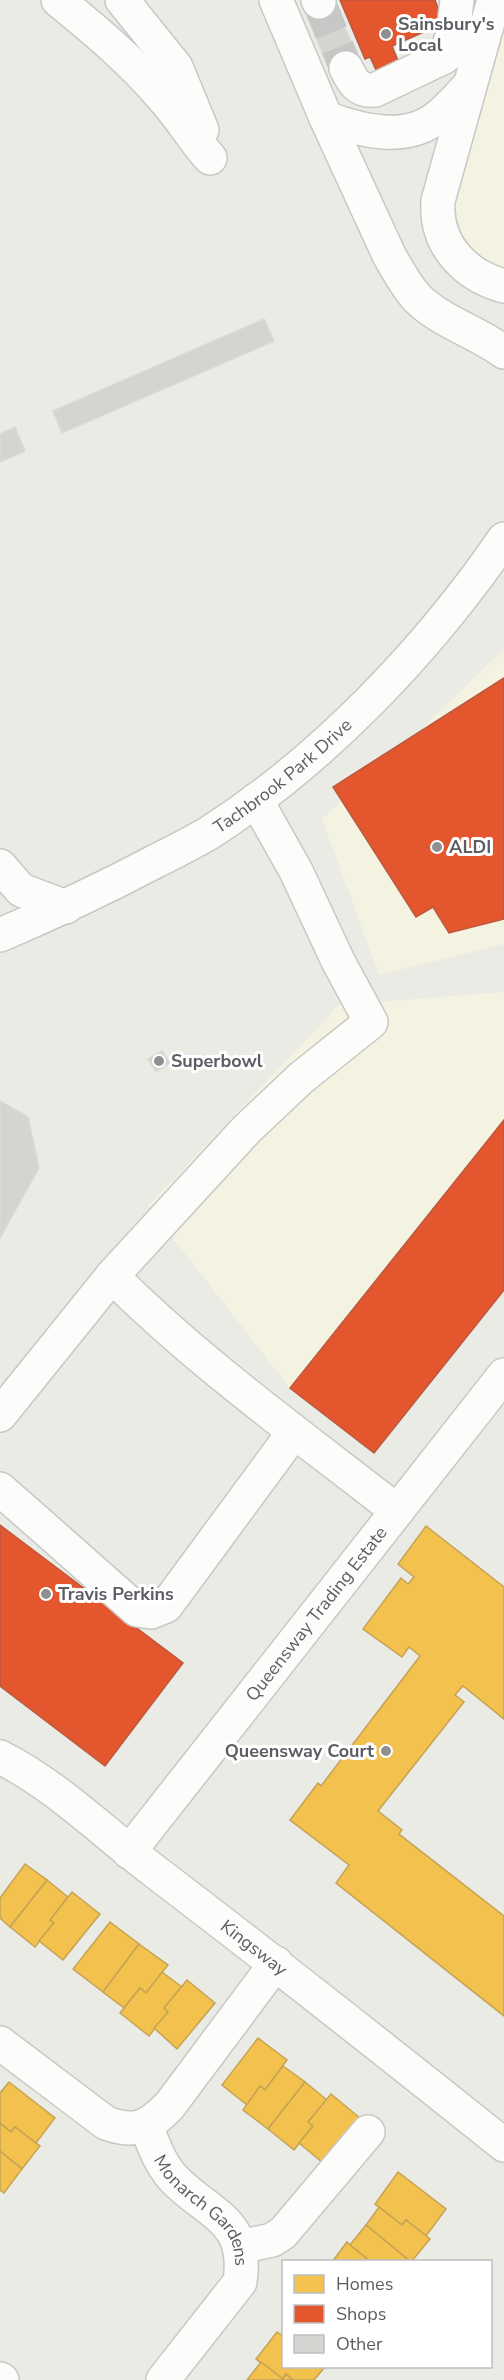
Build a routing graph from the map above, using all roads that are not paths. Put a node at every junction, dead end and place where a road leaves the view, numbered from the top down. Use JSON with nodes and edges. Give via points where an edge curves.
{"nodes":[{"id":1,"x":58,"y":0,"type":"edge"},
{"id":2,"x":122,"y":0,"type":"edge"},
{"id":3,"x":276,"y":0,"type":"edge"},
{"id":4,"x":457,"y":0,"type":"edge"},
{"id":5,"x":490,"y":9,"type":"edge"},
{"id":6,"x":444,"y":57,"type":"junction"},
{"id":7,"x":346,"y":68,"type":"tunnel mouth"},
{"id":8,"x":471,"y":85,"type":"junction"},
{"id":9,"x":326,"y":118,"type":"junction"},
{"id":10,"x":504,"y":286,"type":"edge"},
{"id":11,"x":504,"y":352,"type":"edge"},
{"id":12,"x":504,"y":539,"type":"edge"},
{"id":13,"x":256,"y":800,"type":"junction"},
{"id":14,"x":0,"y":866,"type":"edge"},
{"id":15,"x":66,"y":907,"type":"junction"},
{"id":16,"x":0,"y":935,"type":"edge"},
{"id":17,"x":112,"y":1276,"type":"junction"},
{"id":18,"x":504,"y":1375,"type":"edge"},
{"id":19,"x":0,"y":1415,"type":"edge"},
{"id":20,"x":294,"y":1432,"type":"junction"},
{"id":21,"x":0,"y":1489,"type":"edge"},
{"id":22,"x":397,"y":1511,"type":"junction"},
{"id":23,"x":0,"y":1757,"type":"edge"},
{"id":24,"x":129,"y":1852,"type":"junction"},
{"id":25,"x":276,"y":1963,"type":"junction"},
{"id":26,"x":0,"y":2043,"type":"edge"},
{"id":27,"x":146,"y":2125,"type":"junction"},
{"id":28,"x":368,"y":2132,"type":"dead end"},
{"id":29,"x":504,"y":2145,"type":"edge"},
{"id":30,"x":239,"y":2247,"type":"junction"},
{"id":31,"x":163,"y":2380,"type":"edge"}],
"edges":[{"from":1,"to":2,"type":"street","via":[[133,64],[210,158],[176,67]]},
{"from":3,"to":9,"type":"street"},
{"from":4,"to":6,"type":"street","via":[[453,35]]},
{"from":5,"to":6,"type":"street"},
{"from":5,"to":8,"type":"street"},
{"from":6,"to":7,"type":"street","via":[[370,91],[357,86]]},
{"from":8,"to":9,"type":"street","via":[[438,117],[419,128],[375,131]]},
{"from":8,"to":10,"type":"street","via":[[438,201],[439,226],[454,256],[468,269],[484,280]]},
{"from":9,"to":11,"type":"street","via":[[389,255],[417,298]]},
{"from":12,"to":13,"type":"street","name":"Tachbrook Park Drive","via":[[401,670],[340,729]]},
{"from":13,"to":15,"type":"street","name":"Tachbrook Park Drive","via":[[207,834]]},
{"from":13,"to":17,"type":"street","via":[[372,1023],[301,1078],[246,1130]]},
{"from":14,"to":15,"type":"street","via":[[21,890]]},
{"from":15,"to":16,"type":"street","name":"Tachbrook Park Drive"},
{"from":17,"to":19,"type":"street"},
{"from":17,"to":20,"type":"street","via":[[151,1315]]},
{"from":18,"to":22,"type":"street","name":"Queensway Trading Estate"},
{"from":20,"to":21,"type":"street","via":[[166,1606],[151,1612],[137,1610]]},
{"from":20,"to":22,"type":"street"},
{"from":22,"to":24,"type":"street","name":"Queensway Trading Estate"},
{"from":23,"to":24,"type":"street","name":"Kingsway","via":[[48,1786]]},
{"from":24,"to":25,"type":"street","name":"Kingsway"},
{"from":25,"to":27,"type":"street","via":[[170,2105]]},
{"from":25,"to":29,"type":"street","name":"Kingsway"},
{"from":26,"to":27,"type":"street","via":[[106,2123],[124,2129]]},
{"from":27,"to":30,"type":"street","name":"Monarch Gardens","via":[[161,2161],[174,2178],[233,2230]]},
{"from":28,"to":30,"type":"street","via":[[283,2233],[272,2240]]},
{"from":30,"to":31,"type":"street","name":"Monarch Gardens","via":[[240,2282]]}]}
